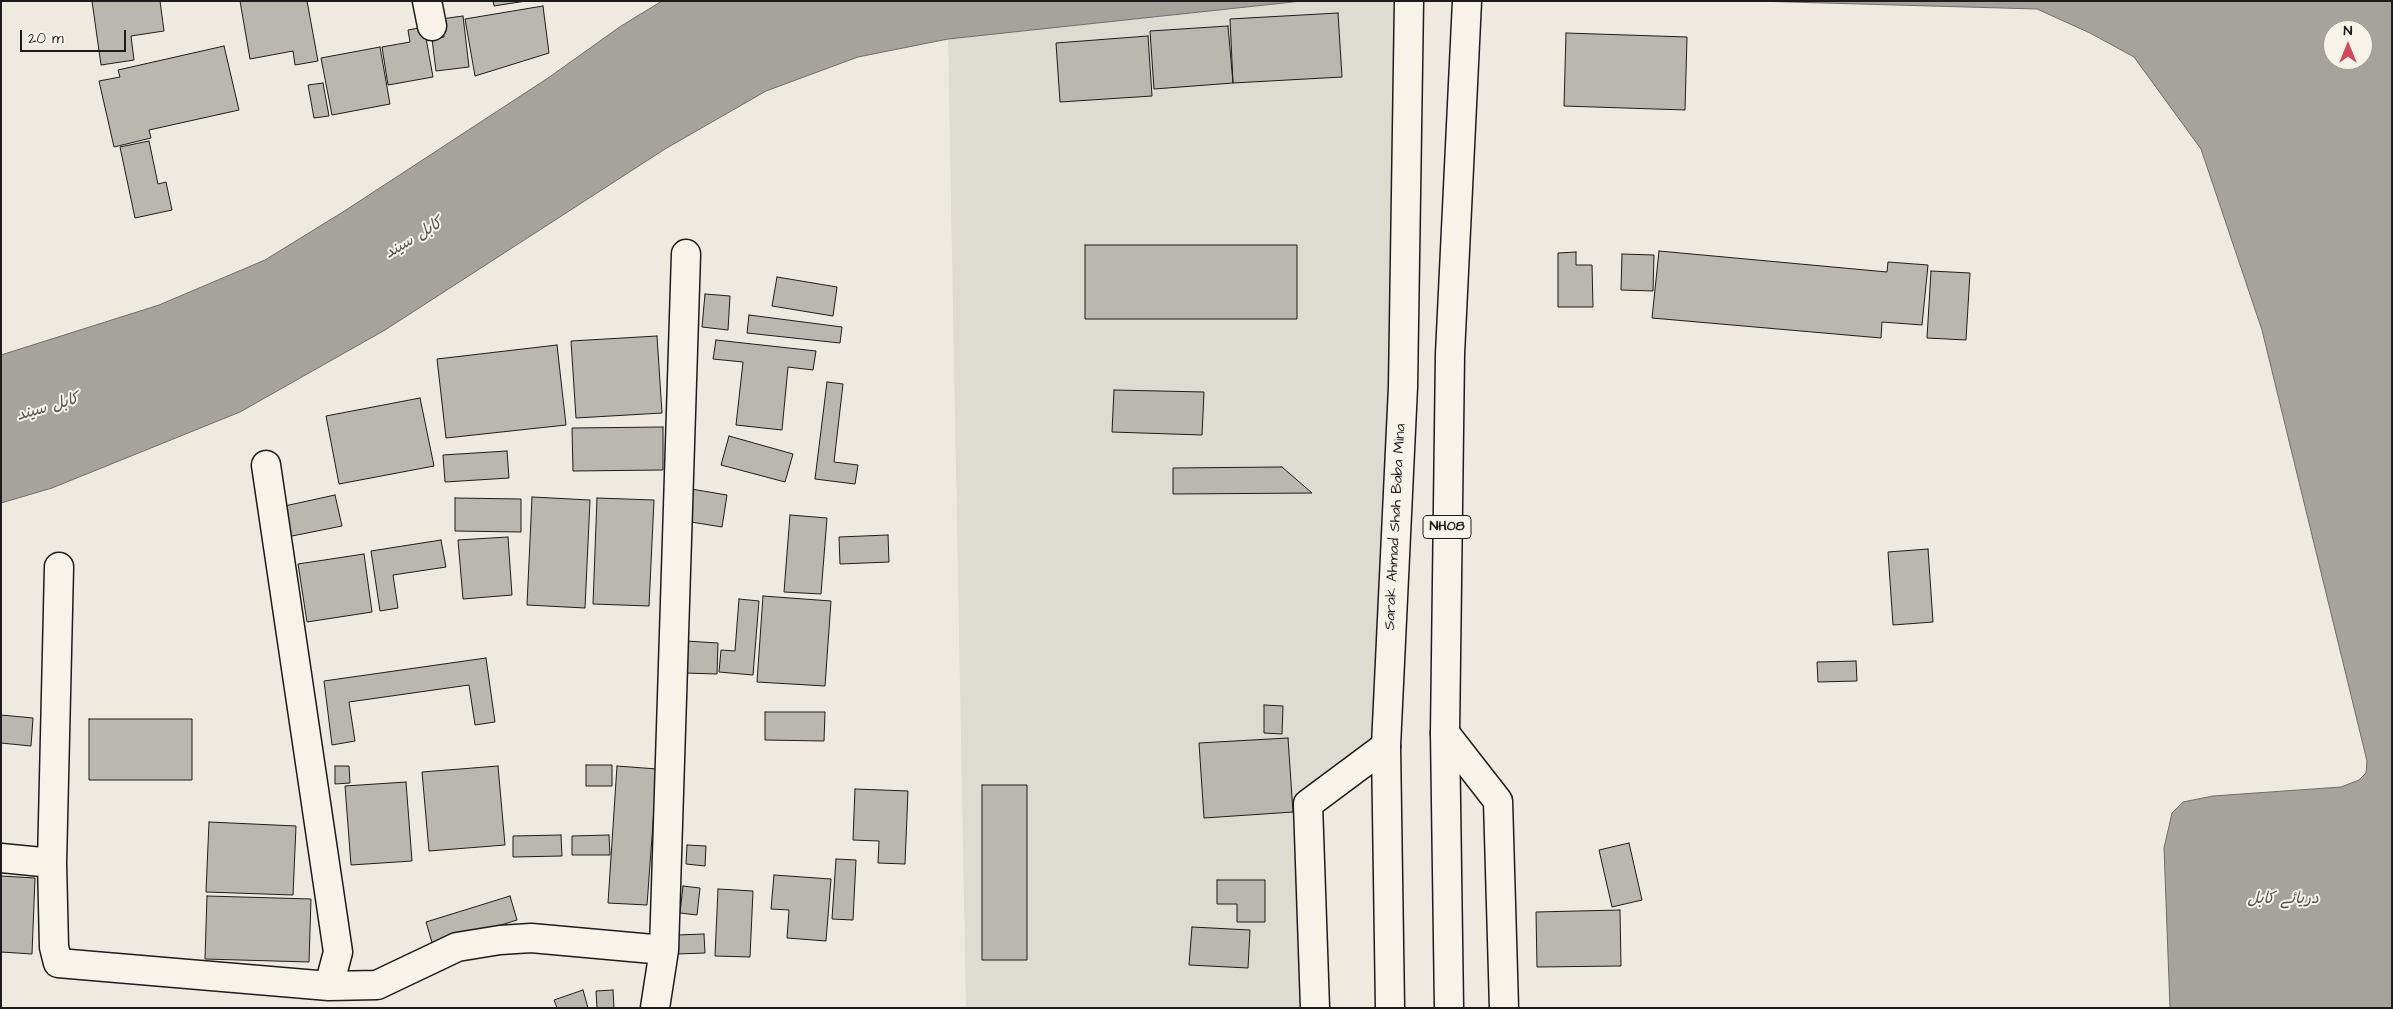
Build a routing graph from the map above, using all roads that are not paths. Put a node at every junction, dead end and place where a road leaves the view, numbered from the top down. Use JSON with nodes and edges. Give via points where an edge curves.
{"nodes":[{"id":1,"x":1409,"y":1,"type":"edge"},
{"id":2,"x":1467,"y":1,"type":"edge"},
{"id":3,"x":686,"y":254,"type":"dead end"},
{"id":4,"x":266,"y":465,"type":"dead end"},
{"id":5,"x":59,"y":567,"type":"dead end"},
{"id":6,"x":1445,"y":734,"type":"junction"},
{"id":7,"x":1386,"y":746,"type":"junction"},
{"id":8,"x":1,"y":858,"type":"edge"},
{"id":9,"x":52,"y":863,"type":"junction"},
{"id":10,"x":664,"y":950,"type":"junction"},
{"id":11,"x":329,"y":986,"type":"junction"},
{"id":12,"x":655,"y":1008,"type":"edge"},
{"id":13,"x":1315,"y":1008,"type":"edge"},
{"id":14,"x":1390,"y":1008,"type":"edge"},
{"id":15,"x":1449,"y":1008,"type":"edge"},
{"id":16,"x":1504,"y":1008,"type":"edge"}],
"edges":[{"from":1,"to":7,"type":"main road","name":"Sarak Ahmad Shah Baba Mina","via":[[1403,387]]},
{"from":2,"to":6,"type":"main road","number":"NH08","via":[[1450,354]]},
{"from":3,"to":10,"type":"main road"},
{"from":4,"to":11,"type":"main road","via":[[338,952]]},
{"from":5,"to":9,"type":"main road"},
{"from":6,"to":15,"type":"main road","number":"NH08"},
{"from":6,"to":16,"type":"main road","via":[[1498,800]]},
{"from":7,"to":13,"type":"main road","via":[[1308,804]]},
{"from":7,"to":14,"type":"main road","name":"Sarak Ahmad Shah Baba Mina"},
{"from":8,"to":9,"type":"main road"},
{"from":9,"to":11,"type":"main road","via":[[54,948],[58,963]]},
{"from":10,"to":11,"type":"main road","via":[[531,938],[500,940],[457,947],[377,985]]},
{"from":10,"to":12,"type":"main road"}]}
